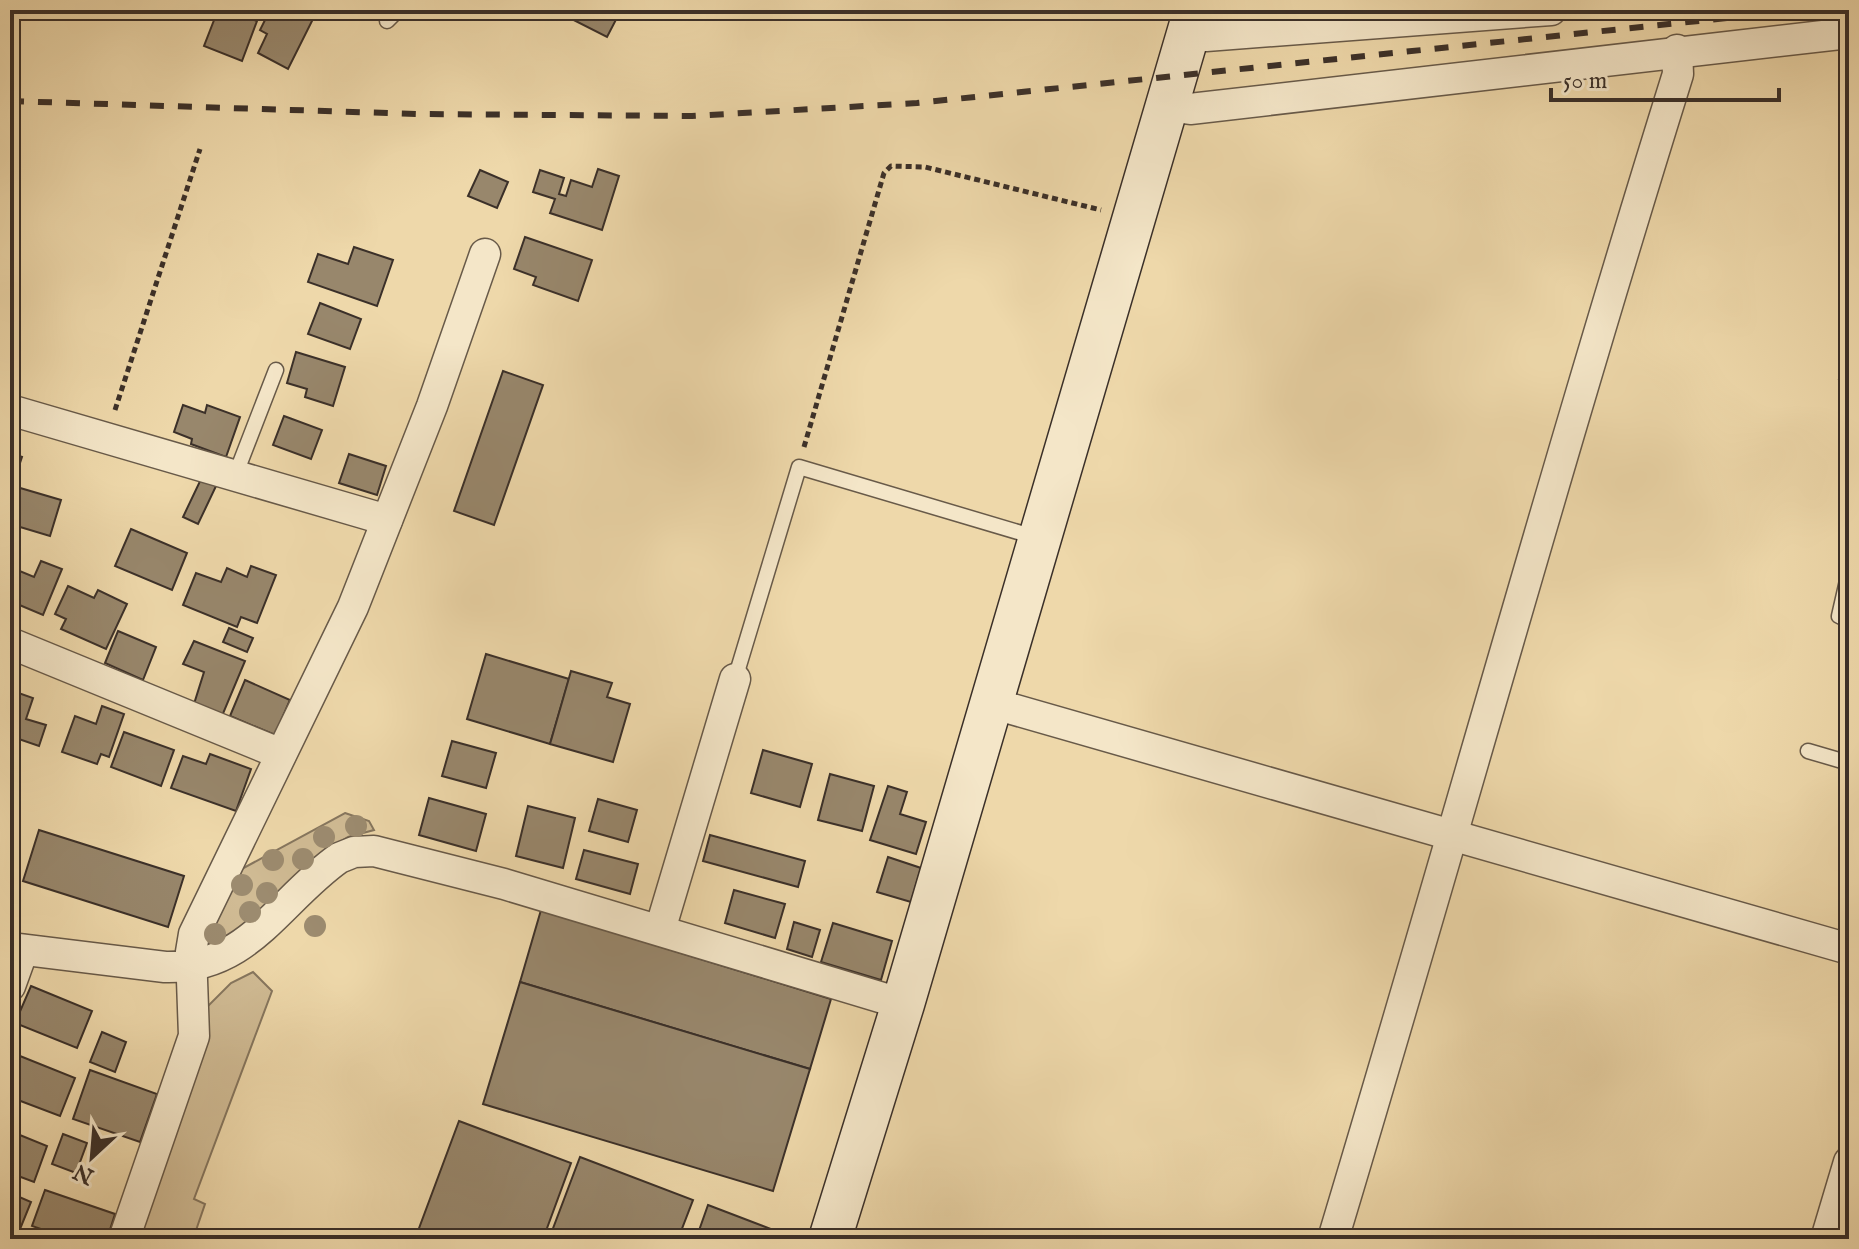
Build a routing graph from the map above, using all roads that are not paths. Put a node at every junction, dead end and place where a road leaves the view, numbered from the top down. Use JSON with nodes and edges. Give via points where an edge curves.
{"nodes":[{"id":1,"x":398,"y":10,"type":"edge"},
{"id":2,"x":1551,"y":10,"type":"edge"},
{"id":3,"x":387,"y":21,"type":"dead end"},
{"id":4,"x":1191,"y":21,"type":"edge"},
{"id":5,"x":1849,"y":33,"type":"edge"},
{"id":6,"x":1677,"y":50,"type":"junction"},
{"id":7,"x":1167,"y":106,"type":"junction"},
{"id":8,"x":485,"y":254,"type":"dead end"},
{"id":9,"x":276,"y":370,"type":"dead end"},
{"id":10,"x":10,"y":410,"type":"edge"},
{"id":11,"x":235,"y":476,"type":"junction"},
{"id":12,"x":387,"y":520,"type":"junction"},
{"id":13,"x":1038,"y":538,"type":"junction"},
{"id":14,"x":1849,"y":572,"type":"edge"},
{"id":15,"x":1849,"y":621,"type":"edge"},
{"id":16,"x":10,"y":643,"type":"edge"},
{"id":17,"x":735,"y":679,"type":"joint"},
{"id":18,"x":991,"y":703,"type":"junction"},
{"id":19,"x":1808,"y":751,"type":"dead end"},
{"id":20,"x":281,"y":754,"type":"junction"},
{"id":21,"x":1849,"y":763,"type":"edge"},
{"id":22,"x":1455,"y":834,"type":"junction"},
{"id":23,"x":660,"y":930,"type":"junction"},
{"id":24,"x":16,"y":949,"type":"edge"},
{"id":25,"x":1849,"y":949,"type":"edge"},
{"id":26,"x":191,"y":968,"type":"junction"},
{"id":27,"x":10,"y":986,"type":"edge"},
{"id":28,"x":903,"y":1004,"type":"junction"},
{"id":29,"x":1849,"y":1162,"type":"edge"},
{"id":30,"x":124,"y":1239,"type":"edge"},
{"id":31,"x":830,"y":1239,"type":"edge"},
{"id":32,"x":1333,"y":1239,"type":"edge"},
{"id":33,"x":1826,"y":1239,"type":"edge"}],
"edges":[{"from":1,"to":3,"type":"lane"},
{"from":2,"to":4,"type":"street","via":[[1206,36]]},
{"from":4,"to":7,"type":"street"},
{"from":5,"to":6,"type":"street"},
{"from":6,"to":7,"type":"street","via":[[1190,109]]},
{"from":6,"to":22,"type":"street","via":[[1678,74],[1576,403]]},
{"from":7,"to":13,"type":"street"},
{"from":8,"to":12,"type":"street"},
{"from":9,"to":11,"type":"lane"},
{"from":10,"to":11,"type":"street"},
{"from":11,"to":12,"type":"street"},
{"from":12,"to":20,"type":"street","via":[[320,679]]},
{"from":13,"to":17,"type":"lane","via":[[799,467]]},
{"from":13,"to":18,"type":"street"},
{"from":14,"to":15,"type":"lane","via":[[1838,609]]},
{"from":16,"to":20,"type":"street"},
{"from":17,"to":23,"type":"street"},
{"from":18,"to":22,"type":"street"},
{"from":18,"to":28,"type":"street"},
{"from":19,"to":21,"type":"lane"},
{"from":20,"to":26,"type":"street","via":[[194,934]]},
{"from":22,"to":25,"type":"street"},
{"from":22,"to":32,"type":"street"},
{"from":23,"to":26,"type":"street","via":[[451,869],[362,850],[326,868],[239,949]]},
{"from":23,"to":28,"type":"street"},
{"from":24,"to":26,"type":"street"},
{"from":24,"to":27,"type":"street"},
{"from":26,"to":30,"type":"street","via":[[194,1036]]},
{"from":28,"to":31,"type":"street"},
{"from":29,"to":33,"type":"street"}]}
